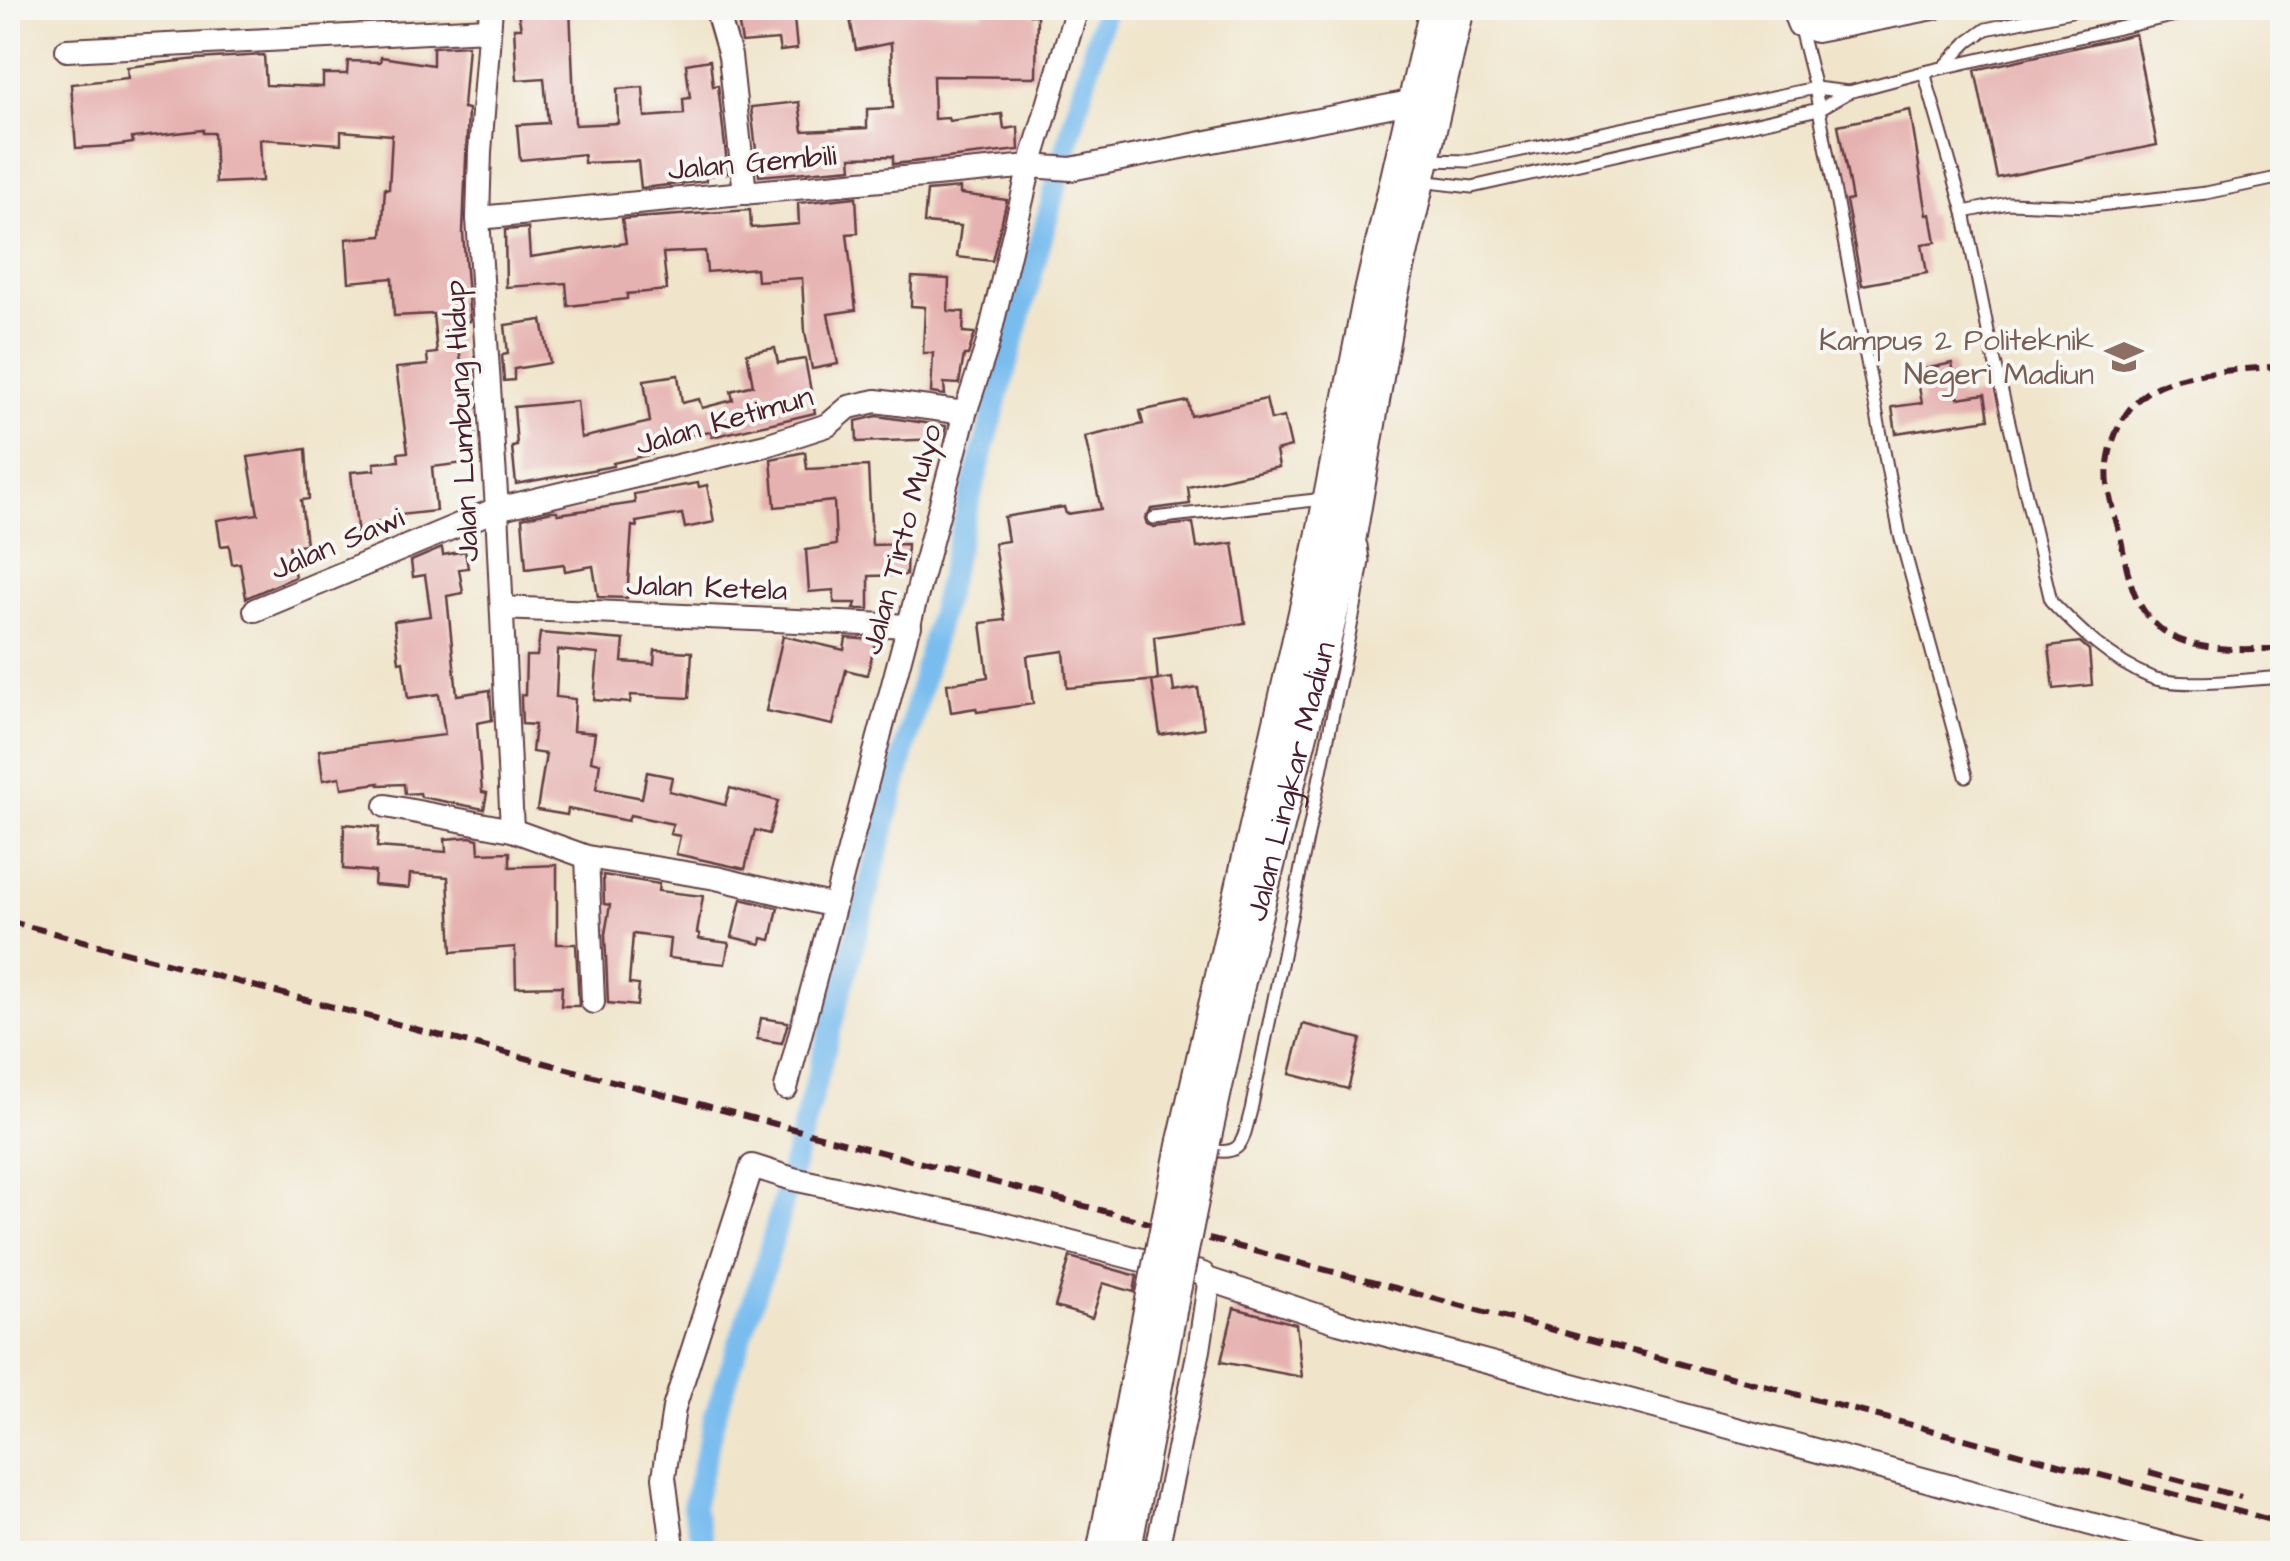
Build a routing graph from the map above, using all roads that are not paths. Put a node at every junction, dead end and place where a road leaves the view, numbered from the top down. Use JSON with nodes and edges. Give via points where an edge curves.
{"nodes":[{"id":1,"x":716,"y":8,"type":"edge"},
{"id":2,"x":1077,"y":8,"type":"edge"},
{"id":3,"x":1435,"y":8,"type":"edge"},
{"id":4,"x":1459,"y":8,"type":"edge"},
{"id":5,"x":1934,"y":8,"type":"edge"},
{"id":6,"x":2085,"y":8,"type":"edge"},
{"id":7,"x":2207,"y":8,"type":"edge"},
{"id":8,"x":1795,"y":16,"type":"edge"},
{"id":9,"x":490,"y":18,"type":"edge"},
{"id":10,"x":67,"y":50,"type":"dead end"},
{"id":11,"x":1944,"y":66,"type":"junction"},
{"id":12,"x":1924,"y":72,"type":"junction"},
{"id":13,"x":1815,"y":88,"type":"junction"},
{"id":14,"x":1849,"y":92,"type":"junction"},
{"id":15,"x":1415,"y":101,"type":"junction"},
{"id":16,"x":1819,"y":109,"type":"junction"},
{"id":17,"x":1622,"y":129,"type":"junction"},
{"id":18,"x":1626,"y":152,"type":"junction"},
{"id":19,"x":1034,"y":166,"type":"junction"},
{"id":20,"x":1422,"y":170,"type":"junction"},
{"id":21,"x":2282,"y":176,"type":"edge"},
{"id":22,"x":745,"y":194,"type":"junction"},
{"id":23,"x":1964,"y":212,"type":"junction"},
{"id":24,"x":478,"y":218,"type":"junction"},
{"id":25,"x":965,"y":413,"type":"junction"},
{"id":26,"x":1337,"y":506,"type":"junction"},
{"id":27,"x":497,"y":509,"type":"junction"},
{"id":28,"x":1154,"y":518,"type":"dead end"},
{"id":29,"x":1334,"y":545,"type":"junction"},
{"id":30,"x":502,"y":608,"type":"junction"},
{"id":31,"x":256,"y":610,"type":"dead end"},
{"id":32,"x":910,"y":626,"type":"junction"},
{"id":33,"x":2282,"y":678,"type":"edge"},
{"id":34,"x":1966,"y":776,"type":"dead end"},
{"id":35,"x":386,"y":806,"type":"dead end"},
{"id":36,"x":512,"y":830,"type":"junction"},
{"id":37,"x":587,"y":857,"type":"junction"},
{"id":38,"x":834,"y":906,"type":"junction"},
{"id":39,"x":593,"y":1002,"type":"dead end"},
{"id":40,"x":786,"y":1088,"type":"dead end"},
{"id":41,"x":1153,"y":1263,"type":"junction"},
{"id":42,"x":1207,"y":1279,"type":"junction"},
{"id":43,"x":674,"y":1554,"type":"edge"},
{"id":44,"x":1090,"y":1554,"type":"edge"},
{"id":45,"x":1102,"y":1554,"type":"edge"},
{"id":46,"x":1125,"y":1554,"type":"edge"},
{"id":47,"x":1156,"y":1554,"type":"edge"},
{"id":48,"x":2202,"y":1554,"type":"edge"}],
"edges":[{"from":1,"to":22,"type":"street","via":[[730,56]]},
{"from":2,"to":19,"type":"street","name":"Jalan Tirto Mulyo"},
{"from":3,"to":15,"type":"main road","name":"Jalan Lingkar Madiun"},
{"from":4,"to":20,"type":"main road","name":"Jalan Lingkar Madiun"},
{"from":5,"to":8,"type":"street","via":[[1816,31]]},
{"from":6,"to":11,"type":"lane","via":[[1986,29]]},
{"from":7,"to":11,"type":"lane"},
{"from":8,"to":13,"type":"lane"},
{"from":9,"to":10,"type":"street"},
{"from":9,"to":24,"type":"street","name":"Jalan Lumbung Hidup"},
{"from":11,"to":12,"type":"lane"},
{"from":12,"to":14,"type":"lane"},
{"from":12,"to":23,"type":"lane"},
{"from":13,"to":14,"type":"lane"},
{"from":13,"to":16,"type":"lane"},
{"from":13,"to":17,"type":"lane"},
{"from":14,"to":16,"type":"lane"},
{"from":15,"to":19,"type":"street","name":"Jalan Gembili","via":[[1071,169]]},
{"from":15,"to":26,"type":"main road","name":"Jalan Lingkar Madiun","via":[[1366,305]]},
{"from":16,"to":18,"type":"lane"},
{"from":16,"to":34,"type":"lane","via":[[1900,535]]},
{"from":17,"to":18,"type":"lane"},
{"from":17,"to":20,"type":"lane"},
{"from":18,"to":20,"type":"lane","via":[[1472,187]]},
{"from":19,"to":22,"type":"street","name":"Jalan Gembili"},
{"from":19,"to":25,"type":"street","name":"Jalan Tirto Mulyo"},
{"from":20,"to":26,"type":"main road","name":"Jalan Lingkar Madiun"},
{"from":21,"to":23,"type":"lane","via":[[2206,193],[2091,206],[2008,203]]},
{"from":22,"to":24,"type":"street","name":"Jalan Gembili"},
{"from":23,"to":33,"type":"lane","via":[[2052,601],[2112,656],[2153,679]]},
{"from":24,"to":27,"type":"street","name":"Jalan Lumbung Hidup"},
{"from":25,"to":27,"type":"street","name":"Jalan Ketimun","via":[[876,401],[766,445]]},
{"from":25,"to":32,"type":"street","name":"Jalan Tirto Mulyo"},
{"from":26,"to":26,"type":"lane","via":[[1363,561],[1251,1110],[1242,1143],[1224,1153],[1177,1135],[1307,539]]},
{"from":26,"to":28,"type":"lane"},
{"from":26,"to":29,"type":"main road","name":"Jalan Lingkar Madiun"},
{"from":27,"to":30,"type":"street","name":"Jalan Lumbung Hidup"},
{"from":27,"to":31,"type":"street","name":"Jalan Sawi"},
{"from":29,"to":45,"type":"main road","name":"Jalan Lingkar Madiun","bridge":true,"via":[[1183,1140]]},
{"from":29,"to":46,"type":"main road","name":"Jalan Lingkar Madiun","bridge":true,"via":[[1187,1229]]},
{"from":30,"to":32,"type":"street","name":"Jalan Ketela"},
{"from":30,"to":36,"type":"street","name":"Jalan Lumbung Hidup"},
{"from":32,"to":38,"type":"street","name":"Jalan Tirto Mulyo"},
{"from":35,"to":36,"type":"street"},
{"from":36,"to":37,"type":"street"},
{"from":37,"to":38,"type":"street"},
{"from":37,"to":39,"type":"street"},
{"from":38,"to":40,"type":"street","name":"Jalan Tirto Mulyo"},
{"from":41,"to":42,"type":"street"},
{"from":41,"to":43,"type":"street","via":[[752,1166],[674,1408],[664,1477]]},
{"from":41,"to":44,"type":"street"},
{"from":42,"to":47,"type":"street","via":[[1199,1350]]},
{"from":42,"to":48,"type":"street","via":[[1357,1327]]}]}
